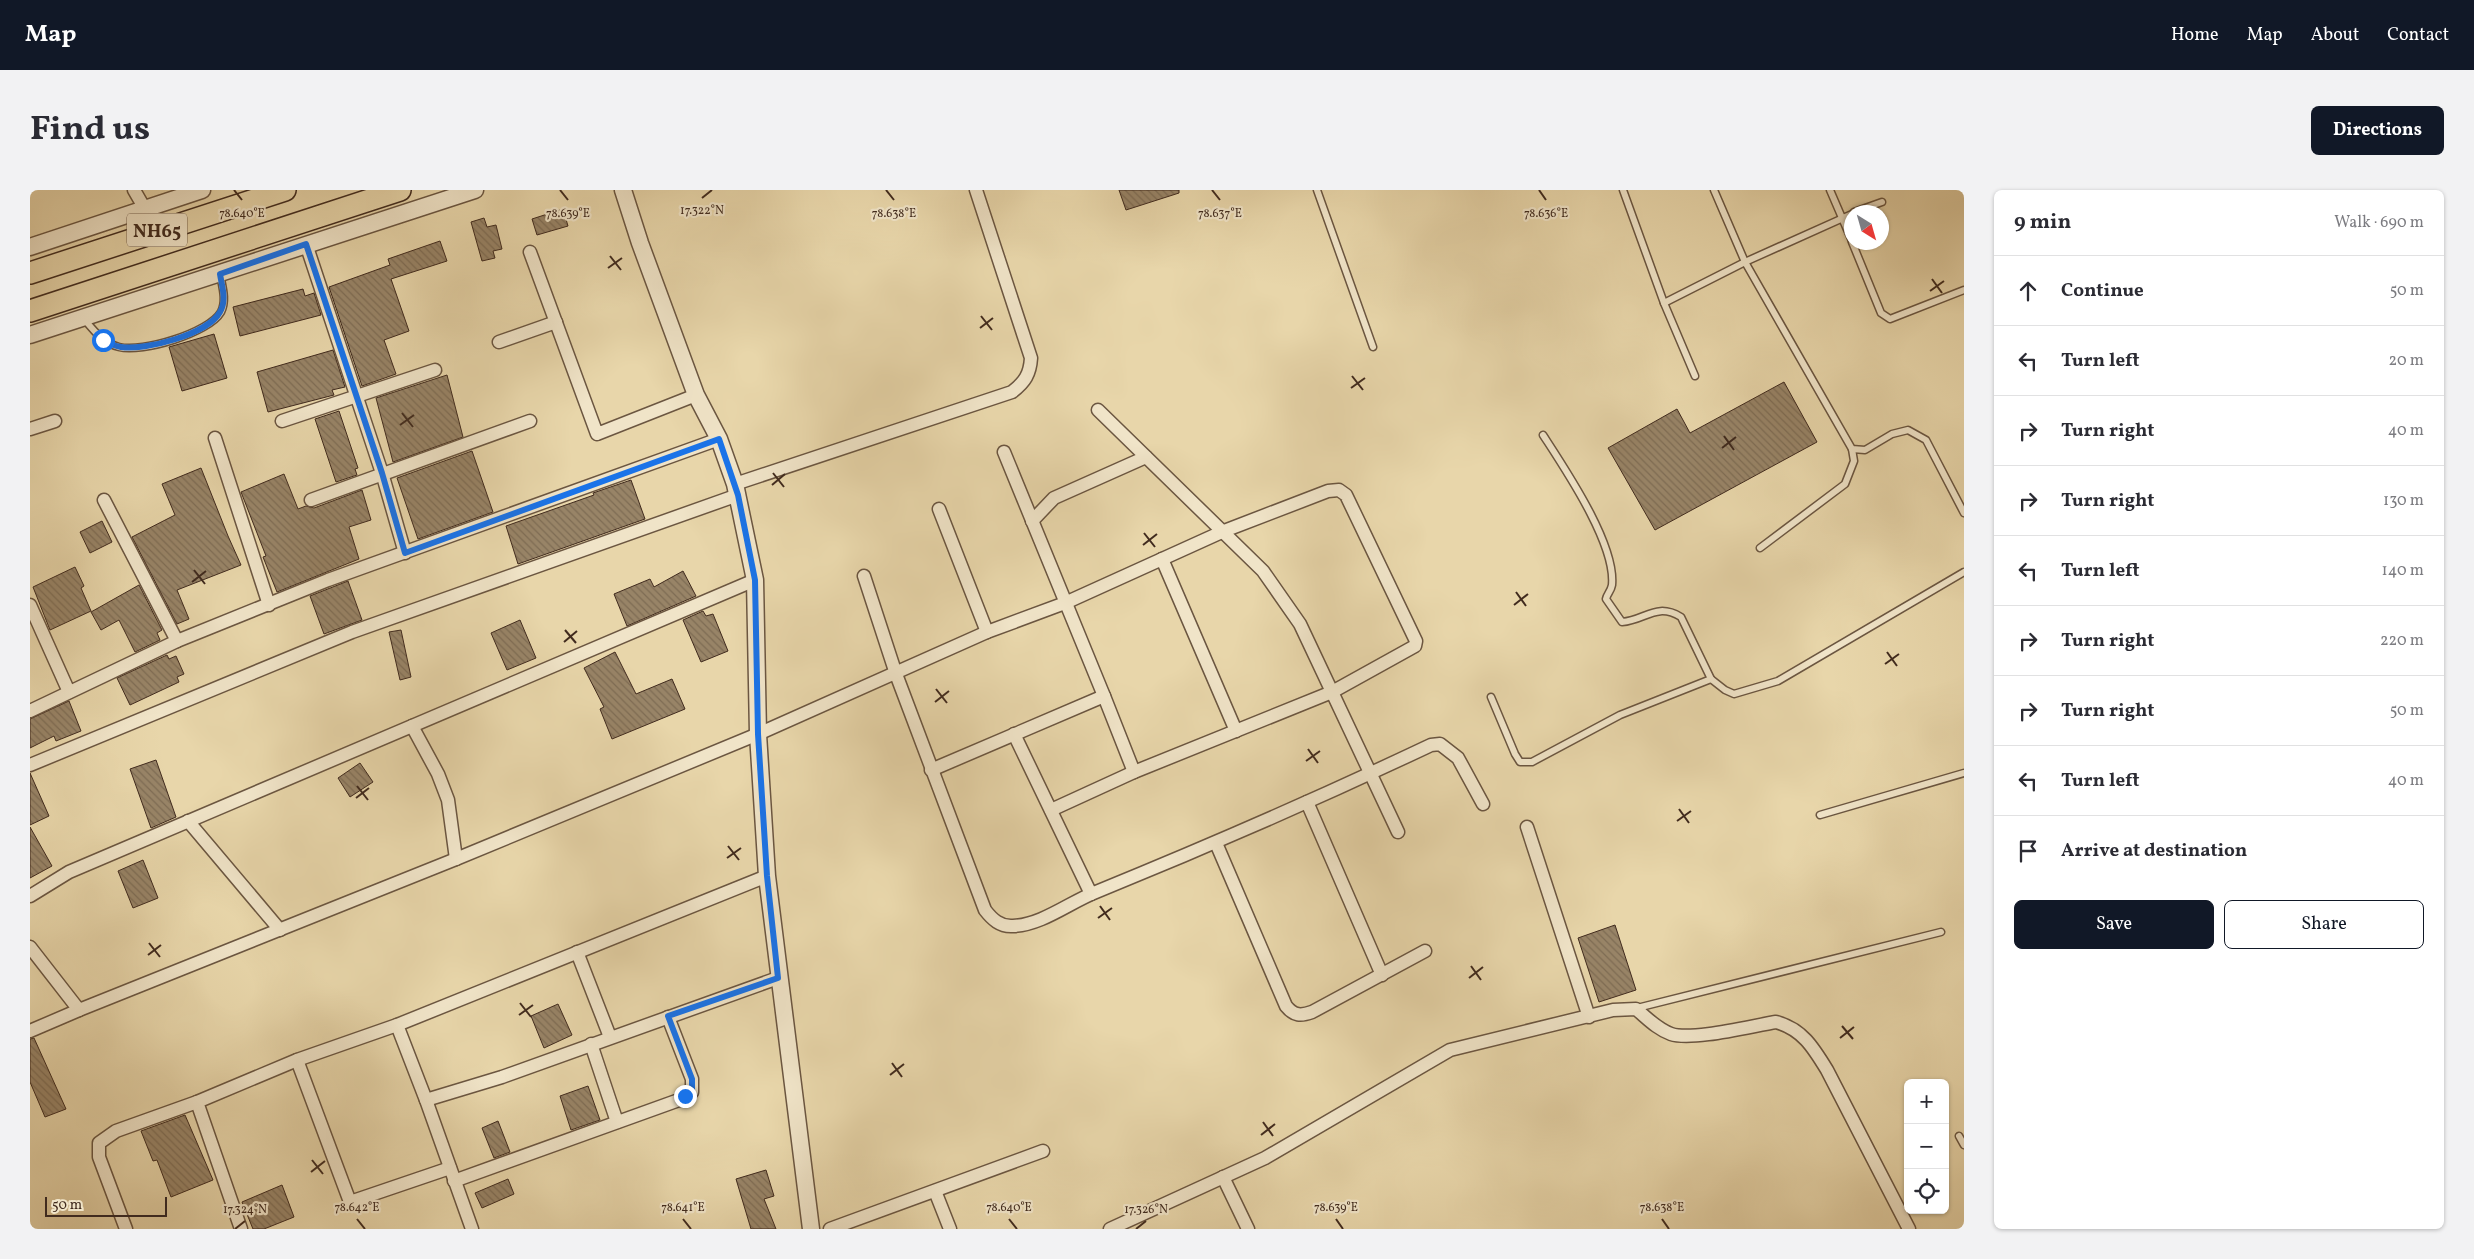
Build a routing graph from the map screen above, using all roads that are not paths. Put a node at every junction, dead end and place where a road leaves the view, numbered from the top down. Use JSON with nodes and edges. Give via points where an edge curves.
{"nodes":[{"id":1,"x":134,"y":190,"type":"edge"},
{"id":2,"x":202,"y":190,"type":"edge"},
{"id":3,"x":285,"y":190,"type":"edge"},
{"id":4,"x":400,"y":190,"type":"edge"},
{"id":5,"x":475,"y":190,"type":"edge"},
{"id":6,"x":623,"y":190,"type":"edge"},
{"id":7,"x":976,"y":190,"type":"edge"},
{"id":8,"x":1317,"y":190,"type":"edge"},
{"id":9,"x":1623,"y":190,"type":"edge"},
{"id":10,"x":1714,"y":190,"type":"edge"},
{"id":11,"x":1830,"y":190,"type":"edge"},
{"id":12,"x":1882,"y":202,"type":"dead end"},
{"id":13,"x":1874,"y":205,"type":"edge"},
{"id":14,"x":146,"y":209,"type":"junction"},
{"id":15,"x":1842,"y":217,"type":"junction"},
{"id":16,"x":1844,"y":222,"type":"edge"},
{"id":17,"x":306,"y":244,"type":"junction"},
{"id":18,"x":30,"y":247,"type":"edge"},
{"id":19,"x":1855,"y":250,"type":"edge"},
{"id":20,"x":530,"y":252,"type":"dead end"},
{"id":21,"x":1744,"y":262,"type":"junction"},
{"id":22,"x":30,"y":273,"type":"edge"},
{"id":23,"x":220,"y":274,"type":"junction"},
{"id":24,"x":1964,"y":290,"type":"edge"},
{"id":25,"x":1664,"y":304,"type":"junction"},
{"id":26,"x":30,"y":311,"type":"edge"},
{"id":27,"x":82,"y":318,"type":"junction"},
{"id":28,"x":556,"y":322,"type":"junction"},
{"id":29,"x":30,"y":335,"type":"edge"},
{"id":30,"x":499,"y":342,"type":"dead end"},
{"id":31,"x":1373,"y":347,"type":"dead end"},
{"id":32,"x":435,"y":370,"type":"dead end"},
{"id":33,"x":1695,"y":376,"type":"dead end"},
{"id":34,"x":696,"y":395,"type":"junction"},
{"id":35,"x":356,"y":397,"type":"junction"},
{"id":36,"x":1098,"y":410,"type":"dead end"},
{"id":37,"x":55,"y":421,"type":"dead end"},
{"id":38,"x":282,"y":421,"type":"dead end"},
{"id":39,"x":530,"y":421,"type":"dead end"},
{"id":40,"x":30,"y":428,"type":"edge"},
{"id":41,"x":1543,"y":435,"type":"dead end"},
{"id":42,"x":215,"y":438,"type":"dead end"},
{"id":43,"x":719,"y":439,"type":"junction"},
{"id":44,"x":1852,"y":449,"type":"junction"},
{"id":45,"x":1004,"y":452,"type":"dead end"},
{"id":46,"x":1146,"y":457,"type":"junction"},
{"id":47,"x":382,"y":473,"type":"junction"},
{"id":48,"x":736,"y":489,"type":"junction"},
{"id":49,"x":104,"y":500,"type":"dead end"},
{"id":50,"x":310,"y":500,"type":"dead end"},
{"id":51,"x":939,"y":509,"type":"dead end"},
{"id":52,"x":1964,"y":513,"type":"edge"},
{"id":53,"x":1032,"y":520,"type":"junction"},
{"id":54,"x":1224,"y":531,"type":"junction"},
{"id":55,"x":1760,"y":548,"type":"dead end"},
{"id":56,"x":405,"y":553,"type":"junction"},
{"id":57,"x":1162,"y":559,"type":"junction"},
{"id":58,"x":1964,"y":572,"type":"edge"},
{"id":59,"x":864,"y":576,"type":"dead end"},
{"id":60,"x":755,"y":580,"type":"junction"},
{"id":61,"x":1065,"y":603,"type":"junction"},
{"id":62,"x":30,"y":605,"type":"edge"},
{"id":63,"x":269,"y":605,"type":"junction"},
{"id":64,"x":987,"y":632,"type":"junction"},
{"id":65,"x":177,"y":641,"type":"junction"},
{"id":66,"x":896,"y":674,"type":"junction"},
{"id":67,"x":1710,"y":679,"type":"junction"},
{"id":68,"x":70,"y":692,"type":"junction"},
{"id":69,"x":1332,"y":692,"type":"junction"},
{"id":70,"x":1104,"y":696,"type":"junction"},
{"id":71,"x":1491,"y":697,"type":"dead end"},
{"id":72,"x":30,"y":711,"type":"edge"},
{"id":73,"x":412,"y":726,"type":"junction"},
{"id":74,"x":1236,"y":731,"type":"junction"},
{"id":75,"x":758,"y":734,"type":"junction"},
{"id":76,"x":1014,"y":734,"type":"junction"},
{"id":77,"x":30,"y":765,"type":"edge"},
{"id":78,"x":931,"y":770,"type":"junction"},
{"id":79,"x":1134,"y":772,"type":"junction"},
{"id":80,"x":1964,"y":773,"type":"edge"},
{"id":81,"x":1371,"y":774,"type":"junction"},
{"id":82,"x":1307,"y":802,"type":"junction"},
{"id":83,"x":1483,"y":804,"type":"dead end"},
{"id":84,"x":1051,"y":810,"type":"junction"},
{"id":85,"x":1820,"y":815,"type":"dead end"},
{"id":86,"x":188,"y":821,"type":"junction"},
{"id":87,"x":1527,"y":827,"type":"dead end"},
{"id":88,"x":1398,"y":832,"type":"dead end"},
{"id":89,"x":1216,"y":843,"type":"junction"},
{"id":90,"x":456,"y":860,"type":"junction"},
{"id":91,"x":767,"y":876,"type":"junction"},
{"id":92,"x":1091,"y":894,"type":"junction"},
{"id":93,"x":30,"y":896,"type":"edge"},
{"id":94,"x":280,"y":930,"type":"junction"},
{"id":95,"x":1941,"y":932,"type":"dead end"},
{"id":96,"x":30,"y":946,"type":"edge"},
{"id":97,"x":1425,"y":951,"type":"dead end"},
{"id":98,"x":576,"y":952,"type":"junction"},
{"id":99,"x":1382,"y":975,"type":"junction"},
{"id":100,"x":778,"y":978,"type":"junction"},
{"id":101,"x":1636,"y":1008,"type":"junction"},
{"id":102,"x":79,"y":1010,"type":"junction"},
{"id":103,"x":668,"y":1016,"type":"junction"},
{"id":104,"x":1589,"y":1017,"type":"junction"},
{"id":105,"x":396,"y":1025,"type":"junction"},
{"id":106,"x":30,"y":1031,"type":"edge"},
{"id":107,"x":610,"y":1037,"type":"junction"},
{"id":108,"x":591,"y":1044,"type":"junction"},
{"id":109,"x":297,"y":1060,"type":"junction"},
{"id":110,"x":426,"y":1100,"type":"junction"},
{"id":111,"x":197,"y":1102,"type":"junction"},
{"id":112,"x":617,"y":1122,"type":"junction"},
{"id":113,"x":1959,"y":1136,"type":"dead end"},
{"id":114,"x":1964,"y":1145,"type":"edge"},
{"id":115,"x":1043,"y":1151,"type":"dead end"},
{"id":116,"x":450,"y":1168,"type":"junction"},
{"id":117,"x":1223,"y":1177,"type":"junction"},
{"id":118,"x":454,"y":1181,"type":"junction"},
{"id":119,"x":935,"y":1191,"type":"junction"},
{"id":120,"x":126,"y":1229,"type":"edge"},
{"id":121,"x":241,"y":1229,"type":"edge"},
{"id":122,"x":472,"y":1229,"type":"edge"},
{"id":123,"x":811,"y":1229,"type":"edge"},
{"id":124,"x":830,"y":1229,"type":"edge"},
{"id":125,"x":950,"y":1229,"type":"edge"},
{"id":126,"x":1110,"y":1229,"type":"edge"},
{"id":127,"x":1248,"y":1229,"type":"edge"},
{"id":128,"x":1909,"y":1229,"type":"edge"}],
"edges":[{"from":1,"to":14,"type":"street"},
{"from":2,"to":14,"type":"street"},
{"from":3,"to":22,"type":"highway","number":"NH65"},
{"from":4,"to":26,"type":"highway","number":"NH65"},
{"from":5,"to":17,"type":"street"},
{"from":6,"to":34,"type":"street"},
{"from":7,"to":48,"type":"street","via":[[1031,358],[1030,371],[1022,384],[1012,392]]},
{"from":8,"to":31,"type":"lane"},
{"from":9,"to":25,"type":"lane"},
{"from":10,"to":21,"type":"lane"},
{"from":11,"to":15,"type":"lane"},
{"from":12,"to":13,"type":"lane"},
{"from":14,"to":18,"type":"street"},
{"from":15,"to":16,"type":"lane"},
{"from":15,"to":21,"type":"lane"},
{"from":17,"to":23,"type":"street"},
{"from":17,"to":35,"type":"street"},
{"from":19,"to":24,"type":"lane","via":[[1881,313],[1890,319]]},
{"from":20,"to":28,"type":"street"},
{"from":21,"to":25,"type":"lane"},
{"from":21,"to":44,"type":"lane"},
{"from":23,"to":27,"type":"street"},
{"from":23,"to":27,"type":"lane","via":[[224,298],[221,311],[213,322],[172,340],[137,348],[120,347],[103,340]]},
{"from":25,"to":33,"type":"lane"},
{"from":27,"to":29,"type":"street"},
{"from":28,"to":30,"type":"street"},
{"from":28,"to":34,"type":"street","via":[[596,434]]},
{"from":32,"to":35,"type":"street"},
{"from":34,"to":43,"type":"street"},
{"from":35,"to":38,"type":"street"},
{"from":35,"to":47,"type":"street"},
{"from":36,"to":46,"type":"street"},
{"from":37,"to":40,"type":"street"},
{"from":39,"to":47,"type":"street"},
{"from":41,"to":67,"type":"lane","via":[[1577,490],[1606,552],[1612,588],[1606,599],[1610,608],[1622,622],[1638,619],[1655,610],[1681,617]]},
{"from":42,"to":63,"type":"street"},
{"from":43,"to":48,"type":"street"},
{"from":43,"to":56,"type":"street"},
{"from":44,"to":52,"type":"lane","via":[[1865,450],[1892,434],[1908,430],[1926,440]]},
{"from":44,"to":55,"type":"lane","via":[[1854,460],[1845,484]]},
{"from":45,"to":53,"type":"street"},
{"from":46,"to":53,"type":"street","via":[[1054,498]]},
{"from":46,"to":54,"type":"street"},
{"from":47,"to":50,"type":"street"},
{"from":47,"to":56,"type":"street"},
{"from":48,"to":60,"type":"street"},
{"from":48,"to":77,"type":"street","via":[[352,632]]},
{"from":49,"to":65,"type":"street"},
{"from":51,"to":64,"type":"street"},
{"from":53,"to":61,"type":"street"},
{"from":54,"to":57,"type":"street"},
{"from":54,"to":69,"type":"street","via":[[1263,571],[1300,624]]},
{"from":54,"to":69,"type":"street","via":[[1328,491],[1339,490],[1346,495],[1416,641],[1415,646]]},
{"from":56,"to":63,"type":"street"},
{"from":57,"to":61,"type":"street"},
{"from":57,"to":74,"type":"street"},
{"from":58,"to":67,"type":"lane","via":[[1778,681],[1734,694]]},
{"from":59,"to":66,"type":"street"},
{"from":60,"to":73,"type":"street"},
{"from":60,"to":75,"type":"street"},
{"from":61,"to":64,"type":"street"},
{"from":61,"to":70,"type":"street"},
{"from":62,"to":68,"type":"street"},
{"from":63,"to":65,"type":"street"},
{"from":64,"to":66,"type":"street"},
{"from":65,"to":68,"type":"street"},
{"from":66,"to":75,"type":"street"},
{"from":66,"to":78,"type":"street"},
{"from":67,"to":71,"type":"lane","via":[[1620,715],[1532,762],[1520,762]]},
{"from":68,"to":72,"type":"street"},
{"from":69,"to":74,"type":"street"},
{"from":69,"to":81,"type":"street"},
{"from":70,"to":76,"type":"street"},
{"from":70,"to":79,"type":"street"},
{"from":73,"to":86,"type":"street"},
{"from":73,"to":90,"type":"street","via":[[448,800]]},
{"from":74,"to":79,"type":"street"},
{"from":75,"to":90,"type":"street"},
{"from":75,"to":91,"type":"street"},
{"from":76,"to":78,"type":"street"},
{"from":76,"to":84,"type":"street"},
{"from":78,"to":92,"type":"street","via":[[985,910],[999,924],[1010,927],[1027,924]]},
{"from":79,"to":84,"type":"street"},
{"from":80,"to":85,"type":"lane"},
{"from":81,"to":82,"type":"street"},
{"from":81,"to":83,"type":"street","via":[[1430,745],[1440,744],[1458,758]]},
{"from":81,"to":88,"type":"street"},
{"from":82,"to":89,"type":"street"},
{"from":82,"to":99,"type":"street"},
{"from":84,"to":92,"type":"street"},
{"from":86,"to":93,"type":"street","via":[[69,872]]},
{"from":86,"to":94,"type":"street"},
{"from":87,"to":104,"type":"street"},
{"from":89,"to":92,"type":"street"},
{"from":89,"to":99,"type":"street","via":[[1286,1006],[1292,1013],[1303,1016]]},
{"from":90,"to":94,"type":"street"},
{"from":91,"to":98,"type":"street"},
{"from":91,"to":100,"type":"street"},
{"from":94,"to":102,"type":"street"},
{"from":95,"to":101,"type":"lane"},
{"from":96,"to":102,"type":"street"},
{"from":97,"to":99,"type":"street"},
{"from":98,"to":105,"type":"street"},
{"from":98,"to":107,"type":"street"},
{"from":100,"to":103,"type":"street"},
{"from":100,"to":123,"type":"street"},
{"from":101,"to":104,"type":"street"},
{"from":101,"to":128,"type":"street","via":[[1673,1035],[1690,1036],[1776,1022],[1800,1032],[1827,1070]]},
{"from":102,"to":106,"type":"street"},
{"from":103,"to":107,"type":"street"},
{"from":103,"to":112,"type":"street","via":[[692,1079],[692,1092],[679,1100]]},
{"from":104,"to":117,"type":"street","via":[[1450,1050],[1265,1158]]},
{"from":105,"to":109,"type":"street"},
{"from":105,"to":110,"type":"street"},
{"from":107,"to":108,"type":"street"},
{"from":108,"to":110,"type":"street","via":[[502,1077]]},
{"from":108,"to":112,"type":"street"},
{"from":109,"to":111,"type":"street"},
{"from":109,"to":116,"type":"street","via":[[350,1202]]},
{"from":110,"to":116,"type":"street"},
{"from":111,"to":120,"type":"street","via":[[116,1131],[99,1143],[99,1157]]},
{"from":111,"to":121,"type":"street"},
{"from":112,"to":118,"type":"street"},
{"from":113,"to":114,"type":"lane"},
{"from":115,"to":119,"type":"street"},
{"from":116,"to":118,"type":"street"},
{"from":117,"to":126,"type":"street"},
{"from":117,"to":127,"type":"street"},
{"from":118,"to":122,"type":"street"},
{"from":119,"to":124,"type":"street"},
{"from":119,"to":125,"type":"street"}]}
